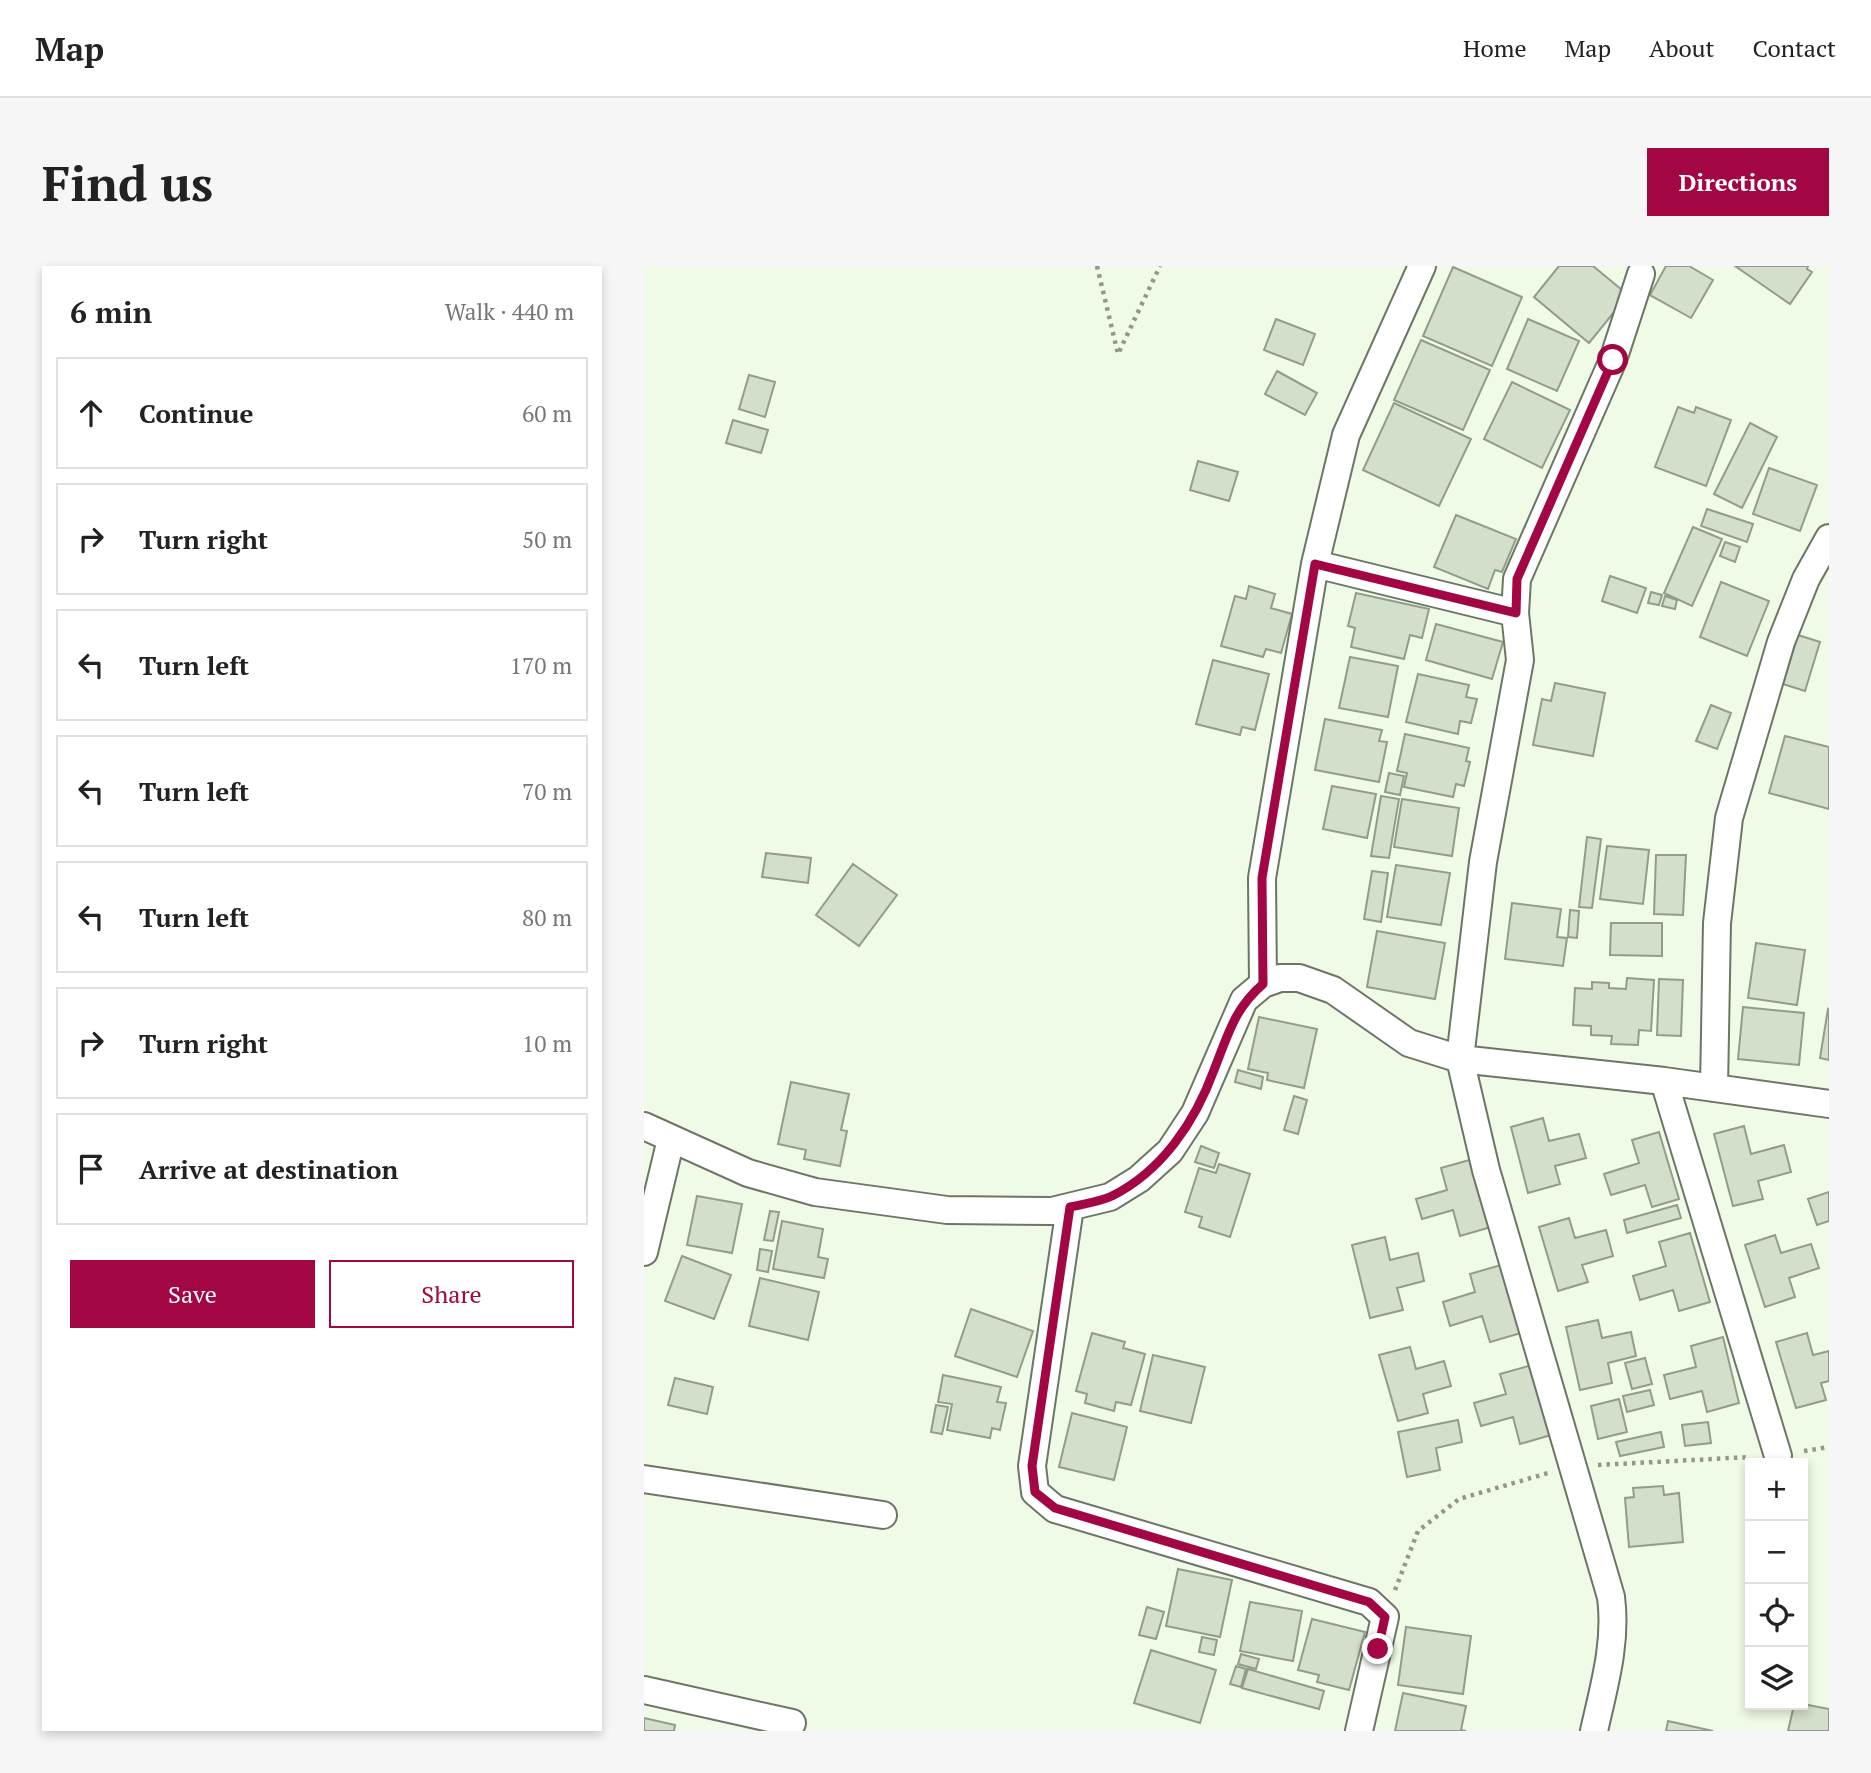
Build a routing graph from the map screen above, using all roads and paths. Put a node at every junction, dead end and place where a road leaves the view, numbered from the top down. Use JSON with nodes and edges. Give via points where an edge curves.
{"nodes":[{"id":1,"x":1097,"y":266,"type":"edge"},
{"id":2,"x":1160,"y":266,"type":"edge"},
{"id":3,"x":1422,"y":266,"type":"edge"},
{"id":4,"x":1639,"y":269,"type":"edge"},
{"id":5,"x":1829,"y":538,"type":"edge"},
{"id":6,"x":1315,"y":564,"type":"junction"},
{"id":7,"x":1516,"y":613,"type":"junction"},
{"id":8,"x":1263,"y":984,"type":"junction"},
{"id":9,"x":1460,"y":1059,"type":"junction"},
{"id":10,"x":1664,"y":1081,"type":"junction"},
{"id":11,"x":1714,"y":1088,"type":"junction"},
{"id":12,"x":1829,"y":1104,"type":"edge"},
{"id":13,"x":644,"y":1126,"type":"edge"},
{"id":14,"x":671,"y":1139,"type":"junction"},
{"id":15,"x":1070,"y":1207,"type":"junction"},
{"id":16,"x":644,"y":1252,"type":"edge"},
{"id":17,"x":1778,"y":1456,"type":"dead end"},
{"id":18,"x":644,"y":1479,"type":"edge"},
{"id":19,"x":883,"y":1515,"type":"dead end"},
{"id":20,"x":644,"y":1690,"type":"edge"},
{"id":21,"x":792,"y":1723,"type":"dead end"},
{"id":22,"x":1359,"y":1731,"type":"edge"},
{"id":23,"x":1594,"y":1731,"type":"edge"}],
"edges":[{"from":1,"to":2,"type":"path","via":[[1118,354]]},
{"from":3,"to":6,"type":"street","via":[[1346,435]]},
{"from":4,"to":7,"type":"street","via":[[1613,360],[1517,579]]},
{"from":5,"to":11,"type":"street","via":[[1806,579],[1781,642],[1729,818],[1717,923]]},
{"from":6,"to":7,"type":"street"},
{"from":6,"to":8,"type":"street","via":[[1262,878]]},
{"from":7,"to":9,"type":"street","via":[[1520,660],[1483,862]]},
{"from":8,"to":9,"type":"street","via":[[1300,978],[1333,990],[1409,1043]]},
{"from":8,"to":15,"type":"street","via":[[1244,1000],[1195,1113],[1170,1151],[1110,1197]]},
{"from":9,"to":10,"type":"street"},
{"from":9,"to":23,"type":"street","via":[[1486,1170],[1611,1597],[1612,1650]]},
{"from":10,"to":11,"type":"street"},
{"from":10,"to":17,"type":"street"},
{"from":11,"to":12,"type":"street"},
{"from":13,"to":14,"type":"street"},
{"from":14,"to":15,"type":"street","via":[[748,1173],[815,1192],[947,1210],[1052,1211]]},
{"from":14,"to":16,"type":"street"},
{"from":15,"to":22,"type":"street","via":[[1032,1466],[1035,1492],[1055,1508],[1369,1602],[1385,1617]]},
{"from":18,"to":19,"type":"street"},
{"from":20,"to":21,"type":"street"}]}
